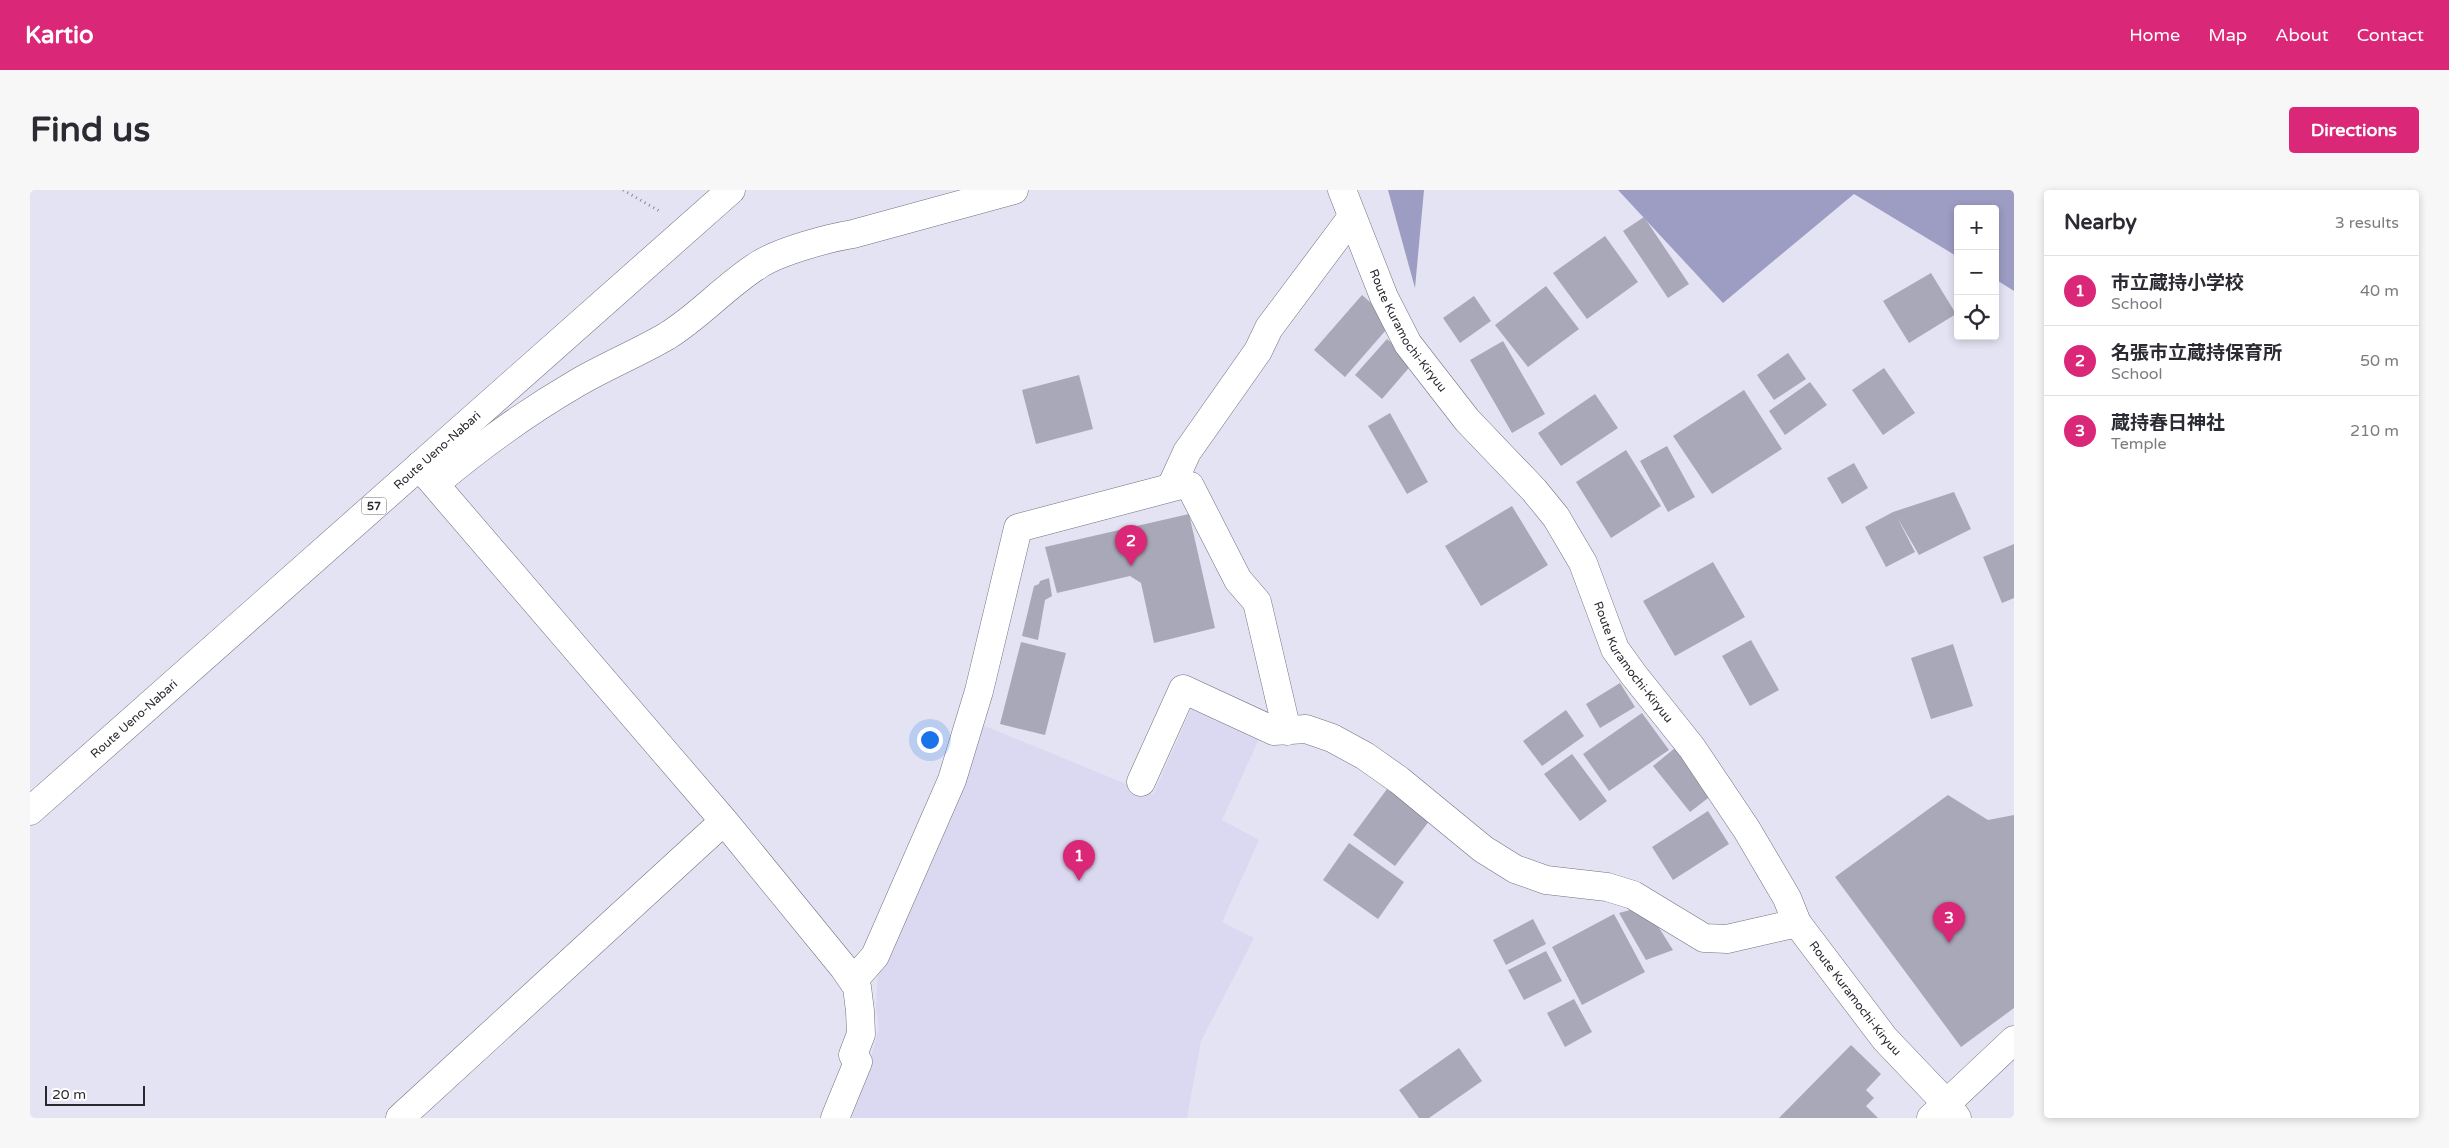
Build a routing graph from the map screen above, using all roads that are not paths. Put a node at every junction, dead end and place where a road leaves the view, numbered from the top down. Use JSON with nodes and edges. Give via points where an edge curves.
{"nodes":[{"id":1,"x":1014,"y":190,"type":"edge"},
{"id":2,"x":1342,"y":190,"type":"edge"},
{"id":3,"x":724,"y":196,"type":"edge"},
{"id":4,"x":1352,"y":216,"type":"junction"},
{"id":5,"x":427,"y":475,"type":"junction"},
{"id":6,"x":1171,"y":487,"type":"junction"},
{"id":7,"x":1287,"y":732,"type":"junction"},
{"id":8,"x":1141,"y":782,"type":"dead end"},
{"id":9,"x":30,"y":811,"type":"edge"},
{"id":10,"x":724,"y":821,"type":"junction"},
{"id":11,"x":1797,"y":923,"type":"junction"},
{"id":12,"x":853,"y":981,"type":"junction"},
{"id":13,"x":2014,"y":1040,"type":"edge"},
{"id":14,"x":1945,"y":1113,"type":"edge"},
{"id":15,"x":400,"y":1118,"type":"edge"},
{"id":16,"x":835,"y":1118,"type":"edge"}],
"edges":[{"from":1,"to":5,"type":"street","via":[[829,238],[761,264],[691,320],[552,399],[456,466]]},
{"from":2,"to":4,"type":"street","name":"Route Kuramochi-Kiryuu"},
{"from":3,"to":5,"type":"street","name":"Route Ueno-Nabari","number":"57"},
{"from":4,"to":6,"type":"street","via":[[1268,328],[1258,351],[1187,452]]},
{"from":4,"to":11,"type":"street","name":"Route Kuramochi-Kiryuu","via":[[1384,297],[1408,344],[1467,420],[1556,517],[1583,563],[1615,649],[1692,748],[1747,830]]},
{"from":5,"to":9,"type":"street","name":"Route Ueno-Nabari","number":"57"},
{"from":5,"to":10,"type":"street"},
{"from":6,"to":7,"type":"street","via":[[1190,486],[1238,580],[1257,602]]},
{"from":6,"to":12,"type":"street","via":[[1018,528],[979,691],[952,780],[875,956]]},
{"from":7,"to":8,"type":"street","via":[[1274,731],[1183,690]]},
{"from":7,"to":11,"type":"street","via":[[1306,729],[1332,738],[1365,756],[1483,849],[1516,869],[1546,880],[1633,895],[1704,938],[1727,939]]},
{"from":10,"to":12,"type":"street"},
{"from":10,"to":15,"type":"street"},
{"from":11,"to":14,"type":"street","name":"Route Kuramochi-Kiryuu"},
{"from":12,"to":16,"type":"street","via":[[857,987],[861,1034],[853,1055],[858,1062]]},
{"from":13,"to":14,"type":"street"}]}
